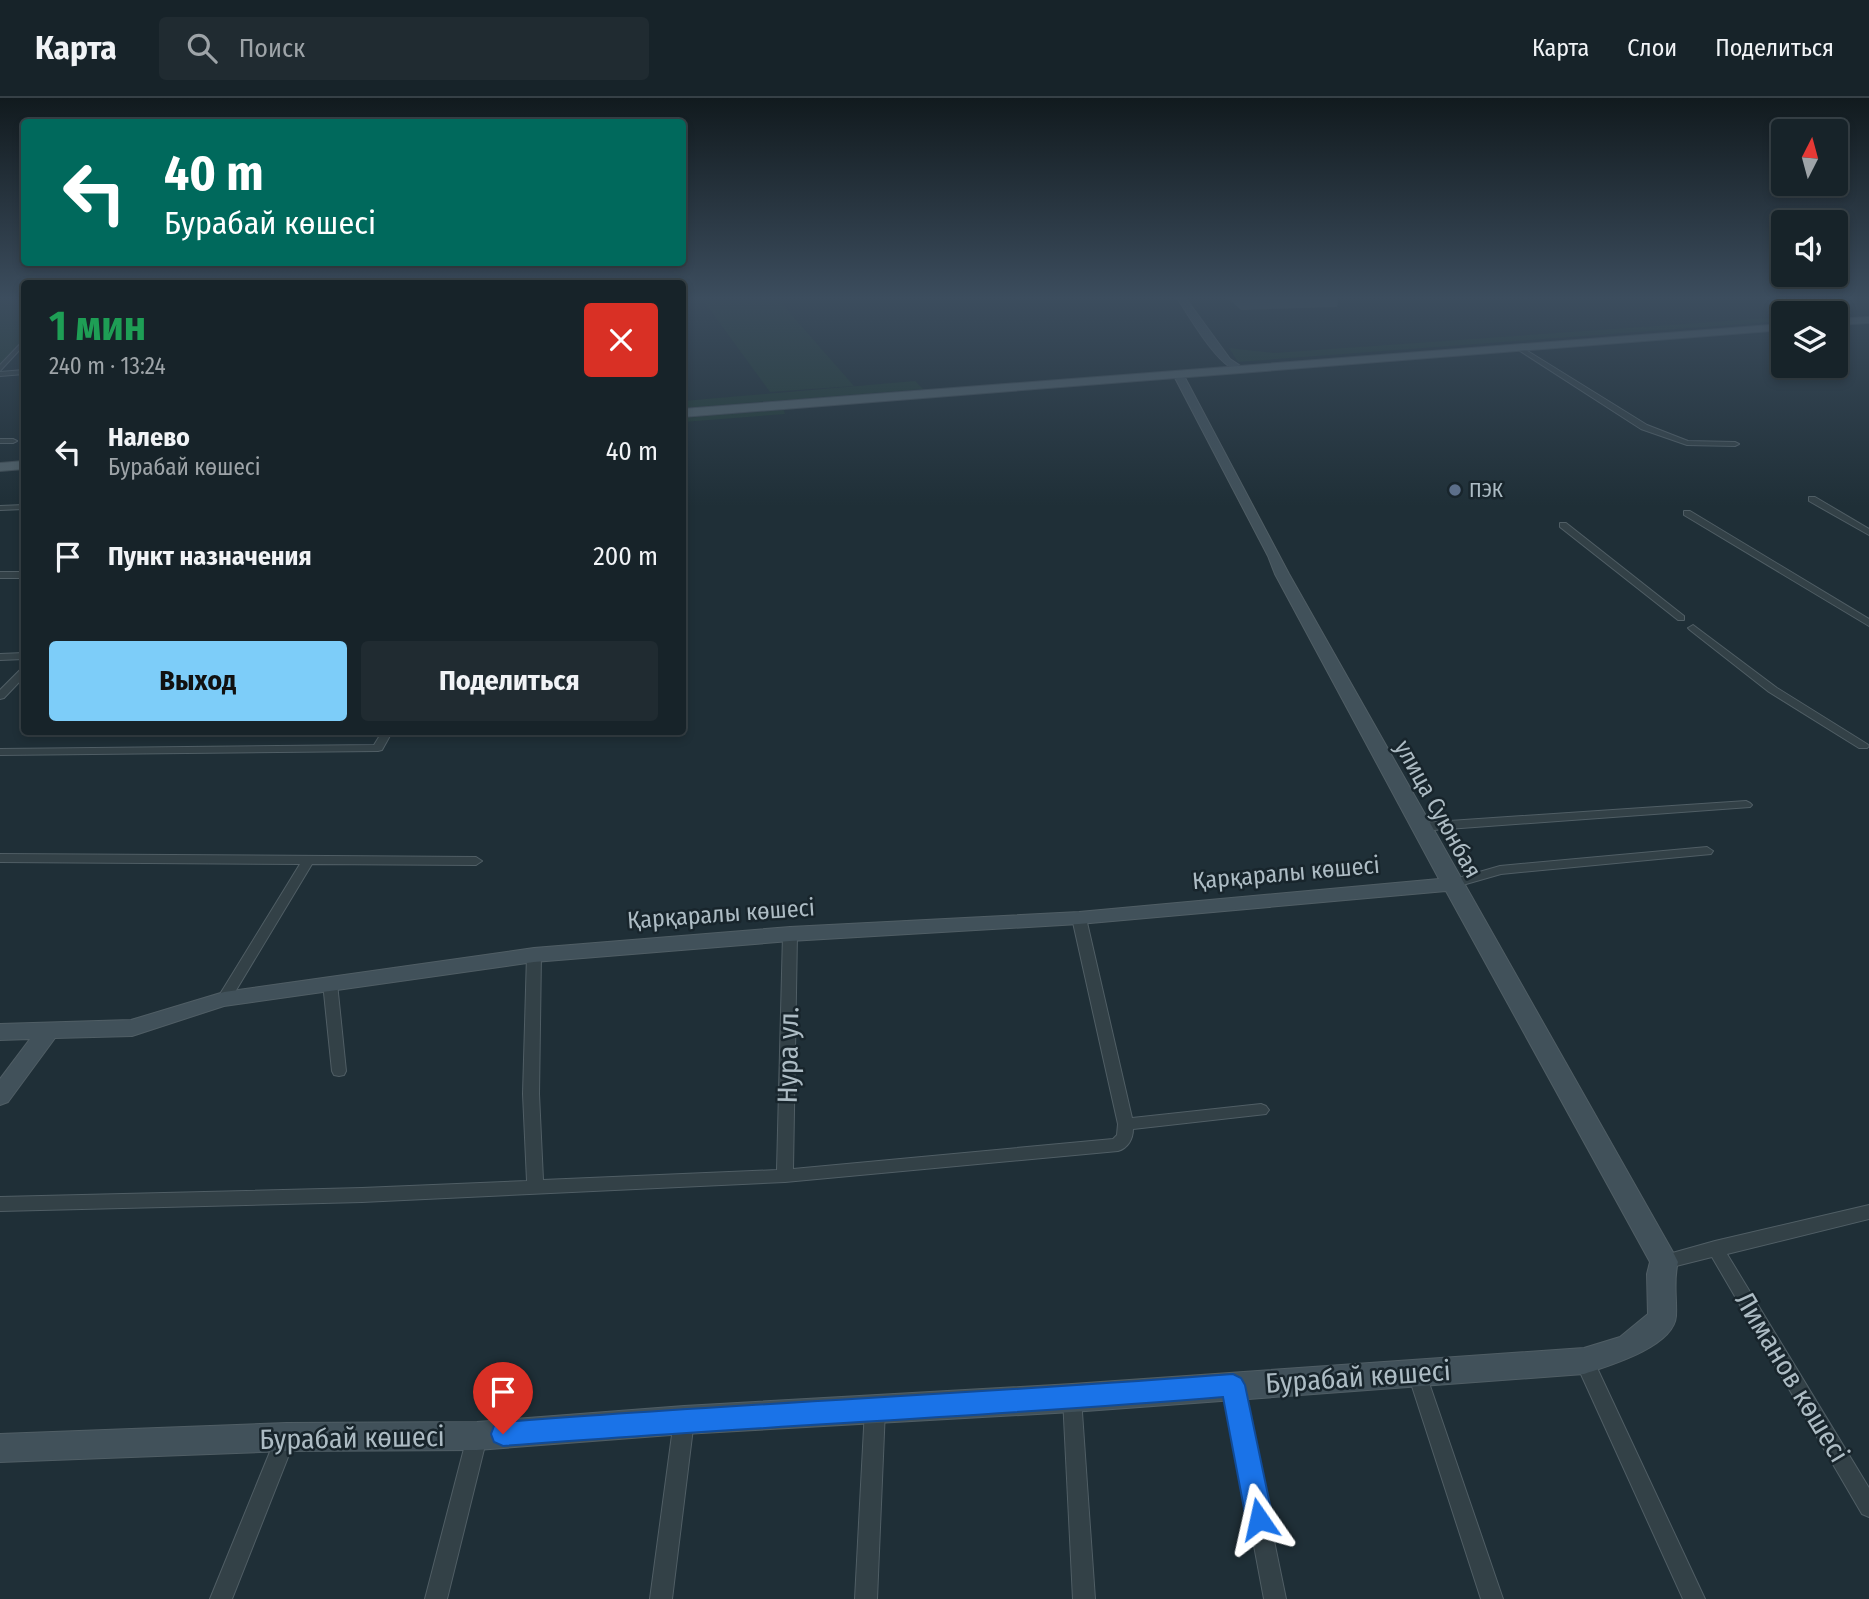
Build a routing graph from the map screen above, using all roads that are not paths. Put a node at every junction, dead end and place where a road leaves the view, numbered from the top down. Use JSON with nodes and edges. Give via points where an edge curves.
{"nodes":[{"id":1,"x":1234,"y":366,"type":"edge"},
{"id":2,"x":1278,"y":366,"type":"edge"},
{"id":3,"x":1547,"y":366,"type":"edge"},
{"id":4,"x":1238,"y":369,"type":"junction"},
{"id":5,"x":0,"y":371,"type":"edge"},
{"id":6,"x":21,"y":372,"type":"edge"},
{"id":7,"x":1178,"y":374,"type":"junction"},
{"id":8,"x":686,"y":413,"type":"edge"},
{"id":9,"x":0,"y":441,"type":"edge"},
{"id":10,"x":13,"y":441,"type":"dead end"},
{"id":11,"x":1735,"y":444,"type":"dead end"},
{"id":12,"x":21,"y":465,"type":"edge"},
{"id":13,"x":0,"y":467,"type":"edge"},
{"id":14,"x":1812,"y":499,"type":"dead end"},
{"id":15,"x":21,"y":507,"type":"edge"},
{"id":16,"x":0,"y":508,"type":"edge"},
{"id":17,"x":1687,"y":513,"type":"dead end"},
{"id":18,"x":1563,"y":525,"type":"dead end"},
{"id":19,"x":1869,"y":532,"type":"edge"},
{"id":20,"x":0,"y":575,"type":"edge"},
{"id":21,"x":21,"y":575,"type":"edge"},
{"id":22,"x":1681,"y":618,"type":"dead end"},
{"id":23,"x":1869,"y":623,"type":"edge"},
{"id":24,"x":1693,"y":628,"type":"dead end"},
{"id":25,"x":21,"y":656,"type":"edge"},
{"id":26,"x":0,"y":657,"type":"edge"},
{"id":27,"x":21,"y":674,"type":"edge"},
{"id":28,"x":0,"y":696,"type":"edge"},
{"id":29,"x":386,"y":735,"type":"edge"},
{"id":30,"x":1867,"y":747,"type":"edge"},
{"id":31,"x":0,"y":752,"type":"edge"},
{"id":32,"x":1746,"y":805,"type":"dead end"},
{"id":33,"x":1420,"y":827,"type":"junction"},
{"id":34,"x":1707,"y":851,"type":"dead end"},
{"id":35,"x":0,"y":858,"type":"edge"},
{"id":36,"x":308,"y":860,"type":"junction"},
{"id":37,"x":476,"y":861,"type":"dead end"},
{"id":38,"x":1452,"y":884,"type":"junction"},
{"id":39,"x":1079,"y":918,"type":"junction"},
{"id":40,"x":790,"y":934,"type":"junction"},
{"id":41,"x":534,"y":955,"type":"junction"},
{"id":42,"x":330,"y":984,"type":"junction"},
{"id":43,"x":224,"y":999,"type":"junction"},
{"id":44,"x":48,"y":1031,"type":"junction"},
{"id":45,"x":0,"y":1032,"type":"edge"},
{"id":46,"x":340,"y":1071,"type":"dead end"},
{"id":47,"x":0,"y":1096,"type":"edge"},
{"id":48,"x":1261,"y":1110,"type":"dead end"},
{"id":49,"x":1126,"y":1124,"type":"junction"},
{"id":50,"x":785,"y":1176,"type":"junction"},
{"id":51,"x":536,"y":1187,"type":"junction"},
{"id":52,"x":0,"y":1204,"type":"edge"},
{"id":53,"x":1869,"y":1212,"type":"edge"},
{"id":54,"x":1715,"y":1248,"type":"junction"},
{"id":55,"x":1664,"y":1262,"type":"junction"},
{"id":56,"x":1584,"y":1361,"type":"junction"},
{"id":57,"x":1417,"y":1374,"type":"junction"},
{"id":58,"x":1233,"y":1385,"type":"junction"},
{"id":59,"x":1072,"y":1398,"type":"junction"},
{"id":60,"x":875,"y":1408,"type":"junction"},
{"id":61,"x":684,"y":1420,"type":"junction"},
{"id":62,"x":477,"y":1436,"type":"junction"},
{"id":63,"x":286,"y":1437,"type":"junction"},
{"id":64,"x":0,"y":1448,"type":"edge"},
{"id":65,"x":1869,"y":1507,"type":"edge"},
{"id":66,"x":221,"y":1599,"type":"edge"},
{"id":67,"x":436,"y":1599,"type":"edge"},
{"id":68,"x":660,"y":1599,"type":"edge"},
{"id":69,"x":866,"y":1599,"type":"edge"},
{"id":70,"x":1084,"y":1599,"type":"edge"},
{"id":71,"x":1275,"y":1599,"type":"edge"},
{"id":72,"x":1492,"y":1599,"type":"edge"},
{"id":73,"x":1694,"y":1599,"type":"edge"}],
"edges":[{"from":1,"to":4,"type":"street"},
{"from":2,"to":4,"type":"main road"},
{"from":3,"to":11,"type":"street","via":[[1644,428],[1694,445]]},
{"from":4,"to":7,"type":"main road"},
{"from":5,"to":6,"type":"street"},
{"from":7,"to":8,"type":"main road"},
{"from":7,"to":33,"type":"street","name":"улица Суюнбая"},
{"from":9,"to":10,"type":"street"},
{"from":12,"to":13,"type":"main road"},
{"from":14,"to":19,"type":"street"},
{"from":15,"to":16,"type":"street"},
{"from":17,"to":23,"type":"street"},
{"from":18,"to":22,"type":"street"},
{"from":20,"to":21,"type":"street"},
{"from":24,"to":30,"type":"street","via":[[1773,690]]},
{"from":25,"to":26,"type":"street"},
{"from":27,"to":28,"type":"street"},
{"from":29,"to":31,"type":"street","via":[[379,748]]},
{"from":32,"to":33,"type":"street"},
{"from":33,"to":38,"type":"street","name":"улица Суюнбая"},
{"from":34,"to":38,"type":"street","via":[[1500,870]]},
{"from":35,"to":36,"type":"street"},
{"from":36,"to":37,"type":"street"},
{"from":36,"to":43,"type":"street"},
{"from":38,"to":39,"type":"street","name":"Қарқаралы көшесі"},
{"from":38,"to":55,"type":"street","name":"улица Суюнбая"},
{"from":39,"to":40,"type":"street","name":"Қарқаралы көшесі"},
{"from":39,"to":49,"type":"street"},
{"from":40,"to":41,"type":"street","name":"Қарқаралы көшесі"},
{"from":40,"to":50,"type":"street","name":"Нура ул."},
{"from":41,"to":42,"type":"street","name":"Қарқаралы көшесі"},
{"from":41,"to":51,"type":"street","via":[[531,1094]]},
{"from":42,"to":43,"type":"street","name":"Қарқаралы көшесі"},
{"from":42,"to":46,"type":"street"},
{"from":43,"to":44,"type":"street","name":"Қарқаралы көшесі","via":[[132,1028]]},
{"from":44,"to":45,"type":"street","name":"Қарқаралы көшесі"},
{"from":44,"to":47,"type":"street"},
{"from":48,"to":49,"type":"street"},
{"from":49,"to":50,"type":"street","via":[[1118,1145]]},
{"from":50,"to":51,"type":"street"},
{"from":51,"to":52,"type":"street"},
{"from":53,"to":54,"type":"street"},
{"from":54,"to":55,"type":"street"},
{"from":54,"to":65,"type":"street","name":"Лиманов көшесі"},
{"from":55,"to":56,"type":"street","name":"Бурабай көшесі","via":[[1662,1319],[1629,1347]]},
{"from":56,"to":57,"type":"street","name":"Бурабай көшесі"},
{"from":56,"to":73,"type":"street"},
{"from":57,"to":58,"type":"street","name":"Бурабай көшесі"},
{"from":57,"to":72,"type":"street"},
{"from":58,"to":59,"type":"street","name":"Бурабай көшесі"},
{"from":58,"to":71,"type":"street"},
{"from":59,"to":60,"type":"street","name":"Бурабай көшесі"},
{"from":59,"to":70,"type":"street"},
{"from":60,"to":61,"type":"street","name":"Бурабай көшесі"},
{"from":60,"to":69,"type":"street"},
{"from":61,"to":62,"type":"street","name":"Бурабай көшесі"},
{"from":61,"to":68,"type":"street"},
{"from":62,"to":63,"type":"street","name":"Бурабай көшесі"},
{"from":62,"to":67,"type":"street"},
{"from":63,"to":64,"type":"street","name":"Бурабай көшесі"},
{"from":63,"to":66,"type":"street"}]}
